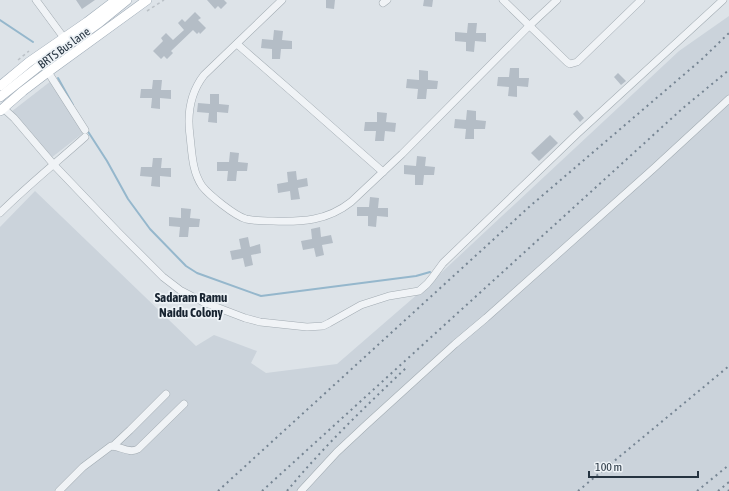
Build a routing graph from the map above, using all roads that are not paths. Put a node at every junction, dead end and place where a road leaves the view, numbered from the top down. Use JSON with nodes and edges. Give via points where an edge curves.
{"nodes":[{"id":1,"x":36,"y":0,"type":"edge"},
{"id":2,"x":116,"y":0,"type":"edge"},
{"id":3,"x":127,"y":0,"type":"edge"},
{"id":4,"x":147,"y":0,"type":"edge"},
{"id":5,"x":282,"y":0,"type":"edge"},
{"id":6,"x":503,"y":0,"type":"edge"},
{"id":7,"x":557,"y":0,"type":"edge"},
{"id":8,"x":641,"y":0,"type":"edge"},
{"id":9,"x":723,"y":0,"type":"edge"},
{"id":10,"x":529,"y":26,"type":"junction"},
{"id":11,"x":64,"y":38,"type":"junction"},
{"id":12,"x":237,"y":44,"type":"junction"},
{"id":13,"x":48,"y":72,"type":"junction"},
{"id":14,"x":0,"y":86,"type":"edge"},
{"id":15,"x":0,"y":97,"type":"edge"},
{"id":16,"x":729,"y":99,"type":"edge"},
{"id":17,"x":2,"y":109,"type":"edge"},
{"id":18,"x":54,"y":165,"type":"junction"},
{"id":19,"x":383,"y":172,"type":"junction"},
{"id":20,"x":0,"y":213,"type":"edge"},
{"id":21,"x":166,"y":394,"type":"dead end"},
{"id":22,"x":184,"y":404,"type":"dead end"},
{"id":23,"x":113,"y":446,"type":"junction"},
{"id":24,"x":59,"y":491,"type":"edge"},
{"id":25,"x":301,"y":491,"type":"edge"}],
"edges":[{"from":1,"to":11,"type":"street"},
{"from":2,"to":11,"type":"main road"},
{"from":3,"to":15,"type":"main road","name":"BRTS Bus lane"},
{"from":4,"to":13,"type":"main road"},
{"from":5,"to":12,"type":"street"},
{"from":6,"to":10,"type":"street"},
{"from":7,"to":10,"type":"street"},
{"from":8,"to":10,"type":"street","via":[[577,62],[570,64]]},
{"from":9,"to":18,"type":"street","via":[[443,263],[419,291],[389,296],[361,305],[323,326],[260,322],[203,302],[180,290],[163,277]]},
{"from":10,"to":19,"type":"street"},
{"from":11,"to":14,"type":"main road"},
{"from":12,"to":19,"type":"street"},
{"from":12,"to":19,"type":"street","via":[[204,75],[194,91],[191,103],[189,125],[194,166],[207,192],[245,218],[300,222],[344,208]]},
{"from":13,"to":17,"type":"main road"},
{"from":13,"to":18,"type":"street","via":[[85,134]]},
{"from":16,"to":25,"type":"street","via":[[367,424]]},
{"from":17,"to":18,"type":"street","via":[[14,118]]},
{"from":18,"to":20,"type":"street"},
{"from":21,"to":23,"type":"street"},
{"from":22,"to":23,"type":"street","via":[[134,451]]},
{"from":23,"to":24,"type":"street","via":[[83,467]]}]}
